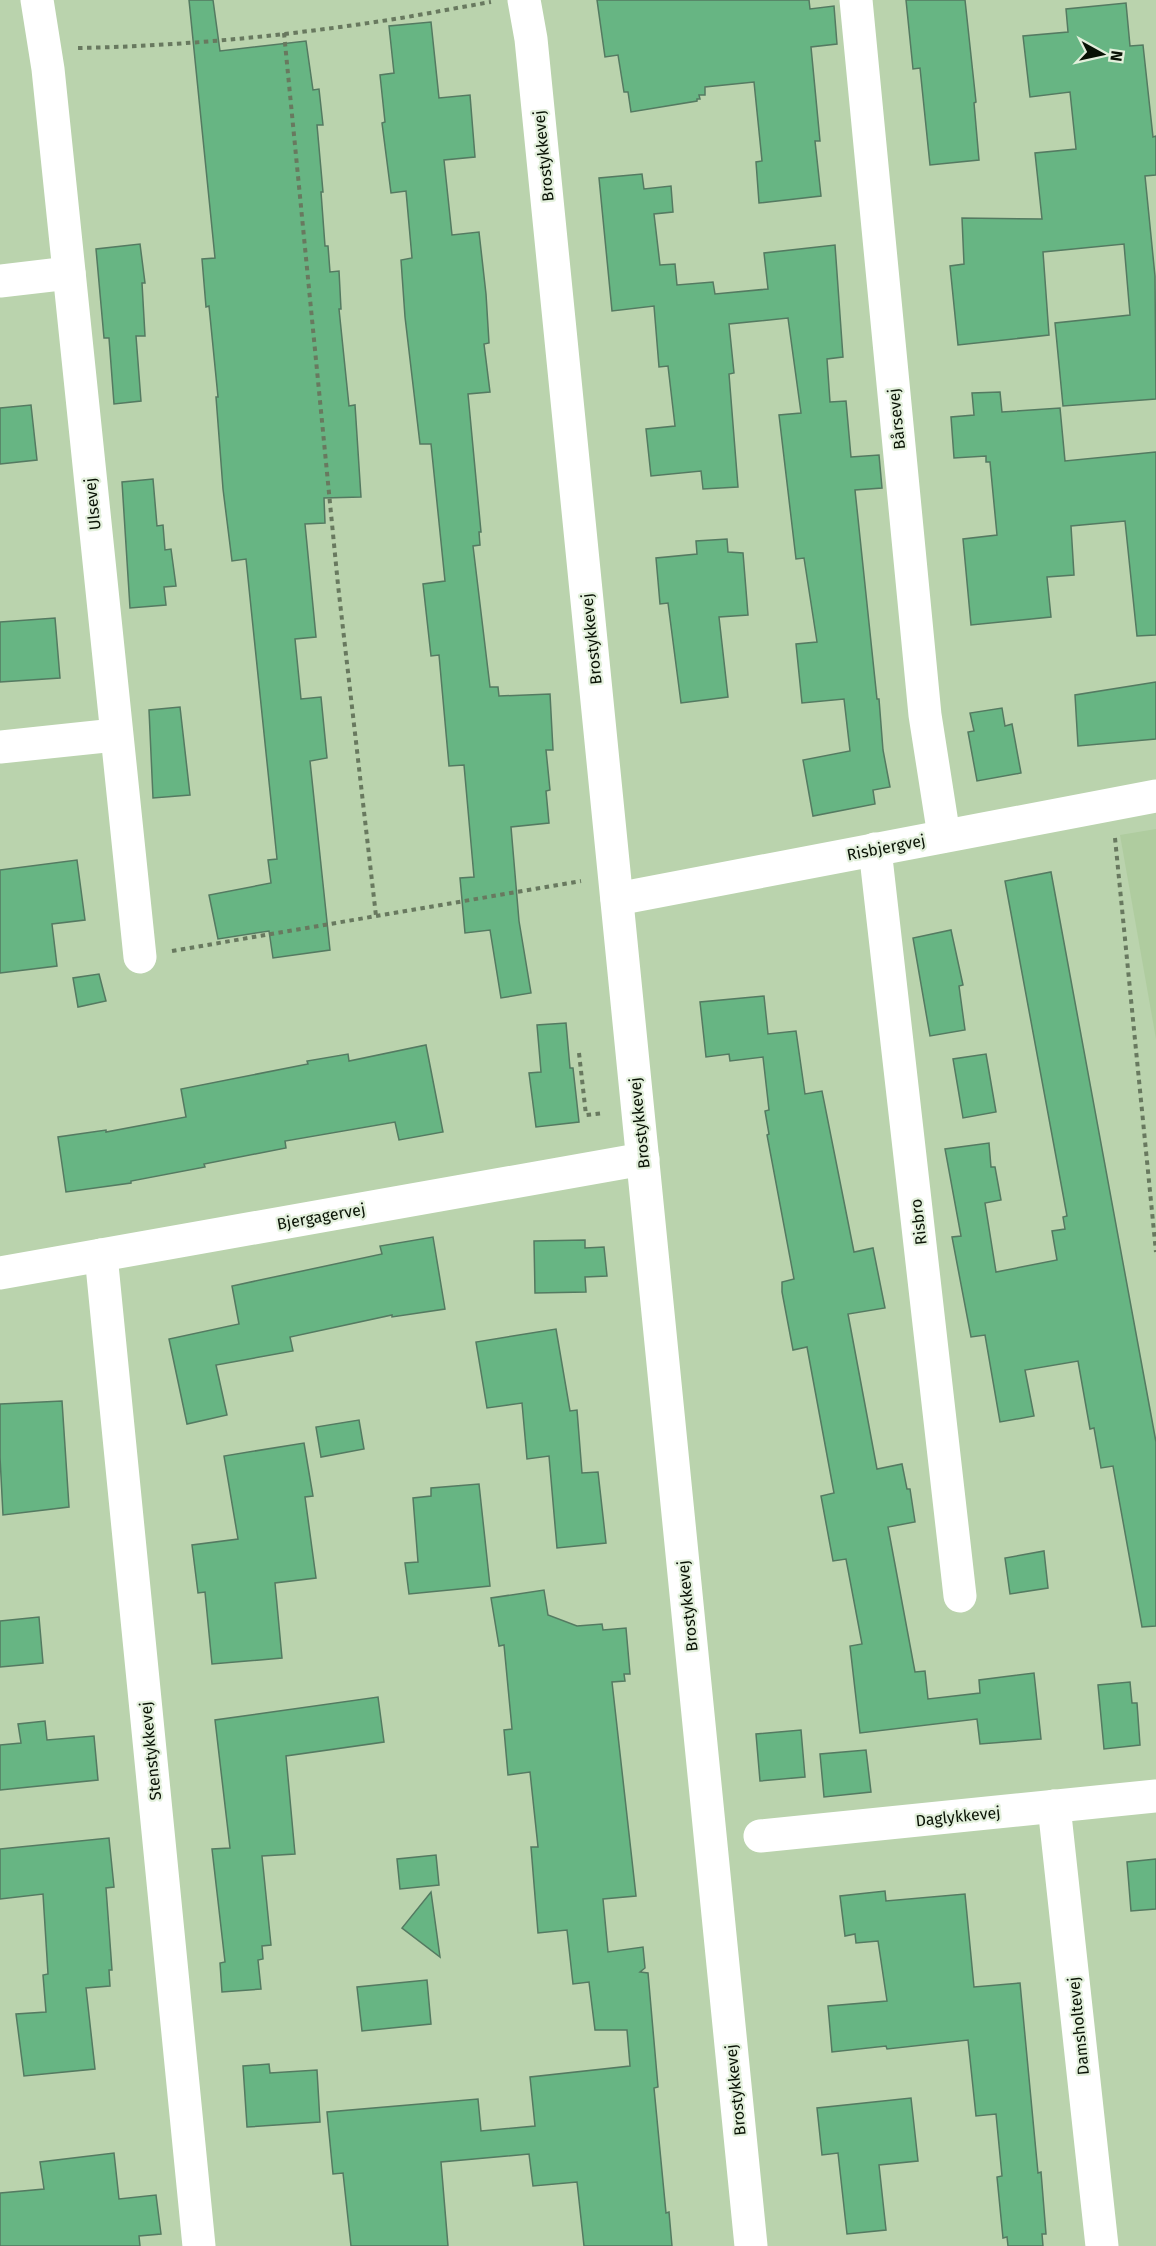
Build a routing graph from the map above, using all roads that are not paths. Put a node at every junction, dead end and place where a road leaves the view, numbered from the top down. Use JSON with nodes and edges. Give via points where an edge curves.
{"nodes":[{"id":1,"x":37,"y":0,"type":"edge"},
{"id":2,"x":856,"y":0,"type":"edge"},
{"id":3,"x":510,"y":1,"type":"edge"},
{"id":4,"x":69,"y":273,"type":"junction"},
{"id":5,"x":0,"y":281,"type":"edge"},
{"id":6,"x":115,"y":735,"type":"junction"},
{"id":7,"x":0,"y":747,"type":"edge"},
{"id":8,"x":1156,"y":796,"type":"edge"},
{"id":9,"x":944,"y":836,"type":"junction"},
{"id":10,"x":875,"y":849,"type":"junction"},
{"id":11,"x":616,"y":888,"type":"junction"},
{"id":12,"x":140,"y":957,"type":"road end"},
{"id":13,"x":643,"y":1159,"type":"junction"},
{"id":14,"x":101,"y":1255,"type":"junction"},
{"id":15,"x":0,"y":1273,"type":"edge"},
{"id":16,"x":960,"y":1596,"type":"dead end"},
{"id":17,"x":1156,"y":1796,"type":"edge"},
{"id":18,"x":1054,"y":1806,"type":"junction"},
{"id":19,"x":760,"y":1836,"type":"dead end"},
{"id":20,"x":199,"y":2246,"type":"edge"},
{"id":21,"x":751,"y":2246,"type":"edge"},
{"id":22,"x":1102,"y":2246,"type":"edge"}],
"edges":[{"from":1,"to":4,"type":"street","name":"Ulsevej"},
{"from":2,"to":9,"type":"street","name":"Bårsevej","via":[[925,715]]},
{"from":3,"to":11,"type":"street","name":"Brostykkevej","via":[[531,39]]},
{"from":4,"to":5,"type":"street"},
{"from":4,"to":6,"type":"street","name":"Ulsevej"},
{"from":6,"to":7,"type":"street"},
{"from":6,"to":12,"type":"street","name":"Ulsevej"},
{"from":8,"to":9,"type":"street","name":"Risbjergvej"},
{"from":9,"to":10,"type":"street","name":"Risbjergvej"},
{"from":10,"to":11,"type":"street","name":"Risbjergvej"},
{"from":10,"to":16,"type":"street","name":"Risbro"},
{"from":11,"to":13,"type":"street","name":"Brostykkevej"},
{"from":13,"to":14,"type":"street","name":"Bjergagervej"},
{"from":13,"to":21,"type":"street","name":"Brostykkevej"},
{"from":14,"to":15,"type":"street","name":"Bjergagervej"},
{"from":14,"to":20,"type":"street","name":"Stenstykkevej"},
{"from":17,"to":18,"type":"street","name":"Daglykkevej"},
{"from":18,"to":19,"type":"street","name":"Daglykkevej"},
{"from":18,"to":22,"type":"street","name":"Damsholtevej"}]}
